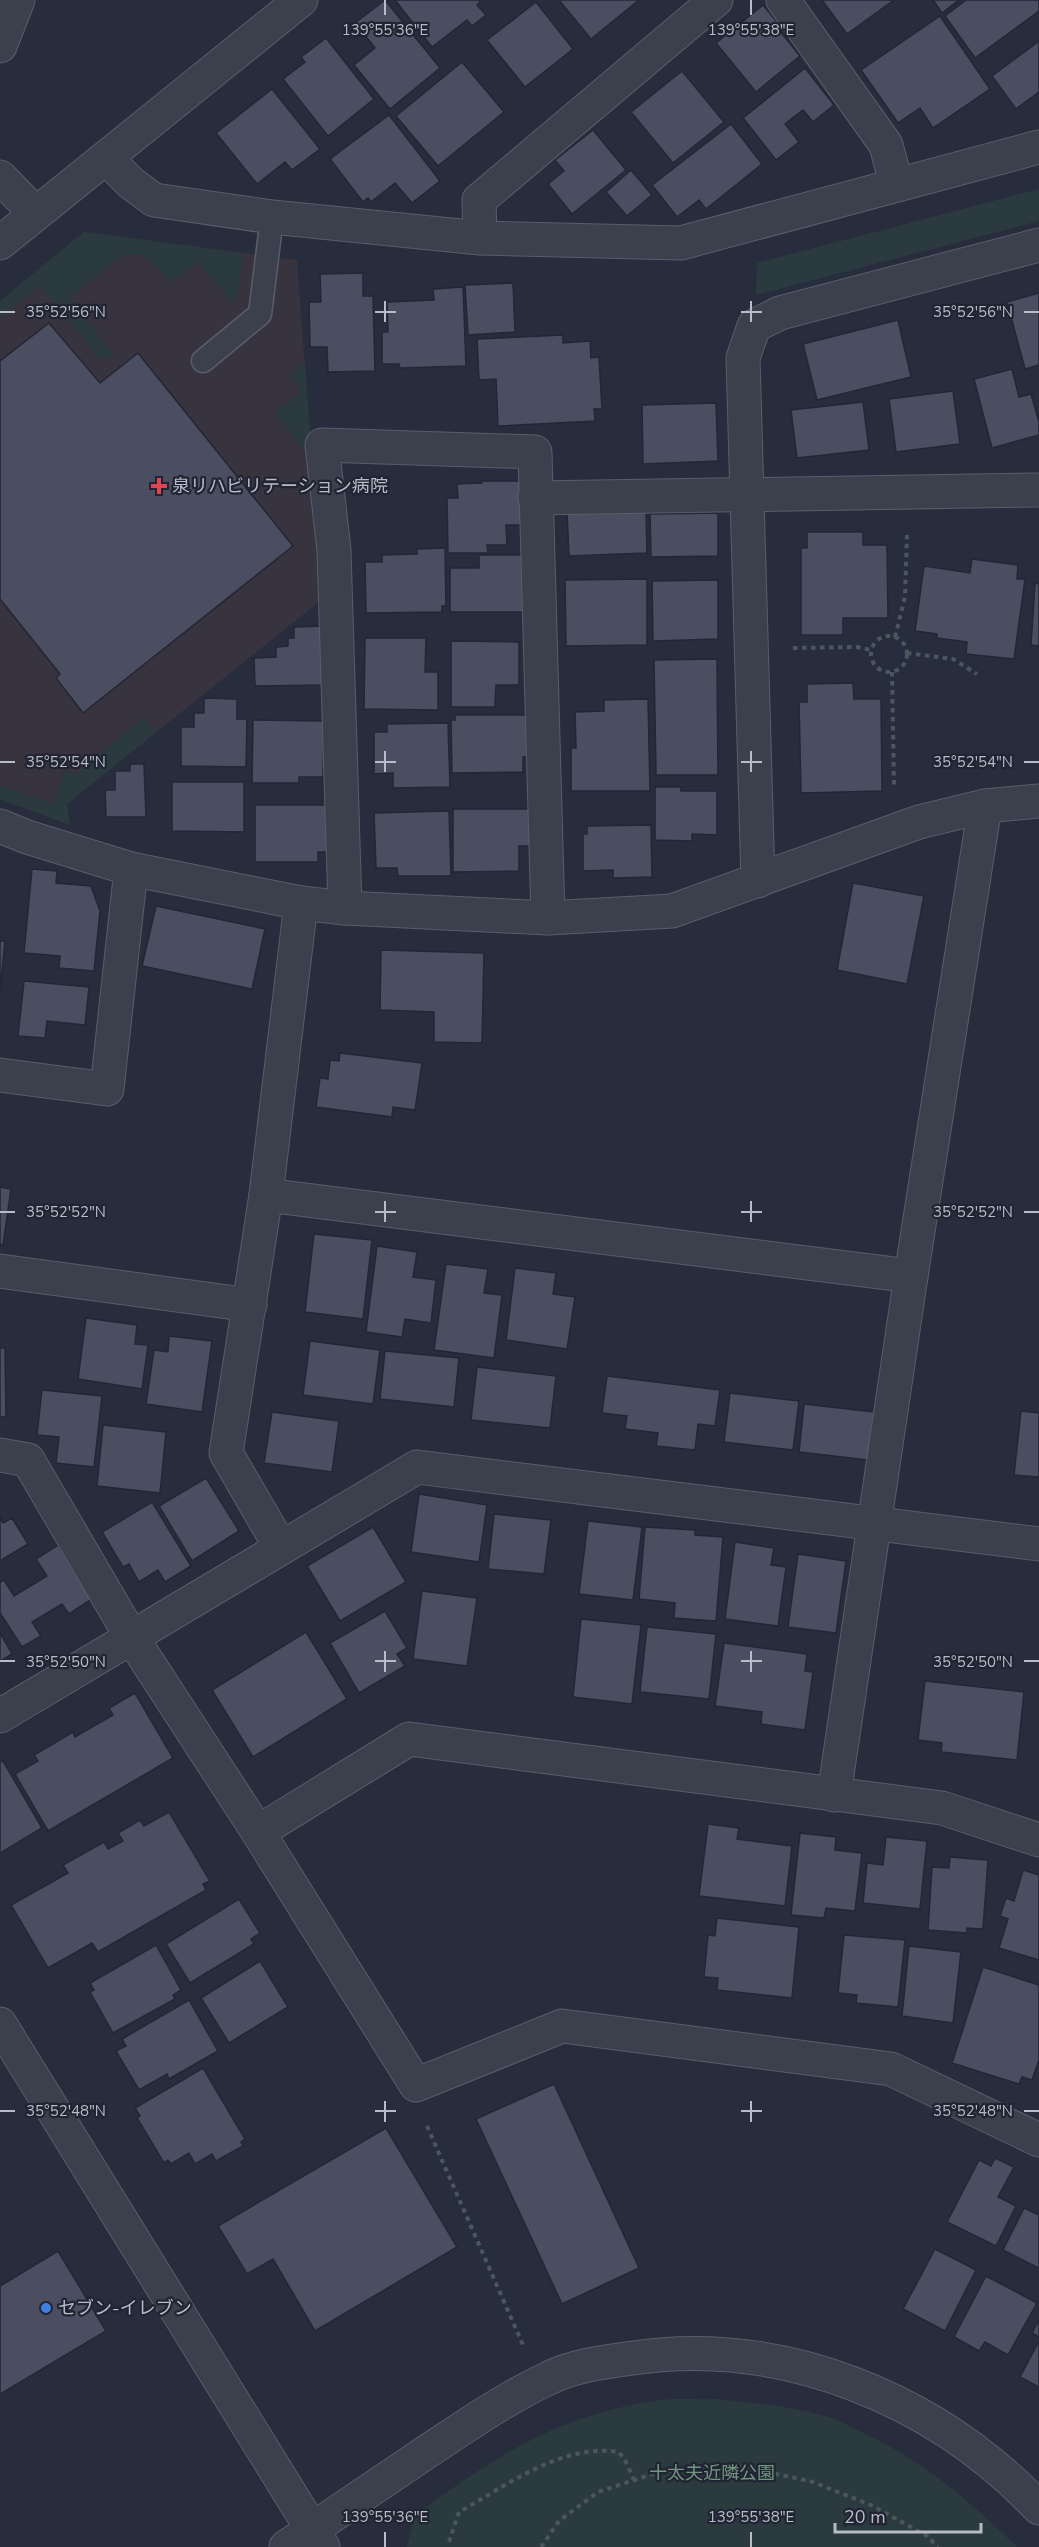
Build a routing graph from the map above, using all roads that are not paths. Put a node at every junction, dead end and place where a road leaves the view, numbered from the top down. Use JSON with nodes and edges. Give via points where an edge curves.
{"nodes":[{"id":1,"x":18,"y":0,"type":"edge"},
{"id":2,"x":301,"y":0,"type":"edge"},
{"id":3,"x":716,"y":0,"type":"edge"},
{"id":4,"x":783,"y":0,"type":"edge"},
{"id":5,"x":0,"y":43,"type":"edge"},
{"id":6,"x":1039,"y":147,"type":"edge"},
{"id":7,"x":106,"y":158,"type":"junction"},
{"id":8,"x":0,"y":177,"type":"edge"},
{"id":9,"x":896,"y":183,"type":"junction"},
{"id":10,"x":35,"y":213,"type":"junction"},
{"id":11,"x":272,"y":218,"type":"junction"},
{"id":12,"x":480,"y":238,"type":"junction"},
{"id":13,"x":0,"y":243,"type":"edge"},
{"id":14,"x":1039,"y":245,"type":"edge"},
{"id":15,"x":203,"y":361,"type":"dead end"},
{"id":16,"x":1039,"y":490,"type":"edge"},
{"id":17,"x":746,"y":494,"type":"junction"},
{"id":18,"x":535,"y":498,"type":"junction"},
{"id":19,"x":1039,"y":801,"type":"edge"},
{"id":20,"x":985,"y":806,"type":"junction"},
{"id":21,"x":0,"y":826,"type":"edge"},
{"id":22,"x":131,"y":869,"type":"junction"},
{"id":23,"x":758,"y":881,"type":"junction"},
{"id":24,"x":301,"y":903,"type":"junction"},
{"id":25,"x":345,"y":908,"type":"junction"},
{"id":26,"x":548,"y":918,"type":"junction"},
{"id":27,"x":0,"y":1076,"type":"edge"},
{"id":28,"x":266,"y":1195,"type":"junction"},
{"id":29,"x":0,"y":1271,"type":"edge"},
{"id":30,"x":911,"y":1276,"type":"junction"},
{"id":31,"x":250,"y":1305,"type":"junction"},
{"id":32,"x":0,"y":1455,"type":"edge"},
{"id":33,"x":875,"y":1523,"type":"junction"},
{"id":34,"x":1039,"y":1544,"type":"edge"},
{"id":35,"x":282,"y":1548,"type":"junction"},
{"id":36,"x":132,"y":1638,"type":"junction"},
{"id":37,"x":0,"y":1716,"type":"edge"},
{"id":38,"x":834,"y":1795,"type":"junction"},
{"id":39,"x":258,"y":1832,"type":"junction"},
{"id":40,"x":1039,"y":1840,"type":"edge"},
{"id":41,"x":0,"y":2024,"type":"edge"},
{"id":42,"x":1039,"y":2140,"type":"edge"},
{"id":43,"x":1039,"y":2508,"type":"edge"},
{"id":44,"x":318,"y":2538,"type":"edge"},
{"id":45,"x":286,"y":2547,"type":"edge"}],
"edges":[{"from":1,"to":5,"type":"street"},
{"from":2,"to":7,"type":"street"},
{"from":3,"to":12,"type":"street","via":[[479,200]]},
{"from":4,"to":9,"type":"street","via":[[886,145]]},
{"from":6,"to":9,"type":"street"},
{"from":7,"to":10,"type":"street"},
{"from":7,"to":11,"type":"street","via":[[154,200]]},
{"from":8,"to":10,"type":"street"},
{"from":9,"to":12,"type":"street","via":[[681,243]]},
{"from":10,"to":13,"type":"street"},
{"from":11,"to":12,"type":"street"},
{"from":11,"to":15,"type":"lane","via":[[260,314]]},
{"from":14,"to":17,"type":"street","via":[[780,313],[754,326],[743,357]]},
{"from":16,"to":17,"type":"street"},
{"from":17,"to":18,"type":"street"},
{"from":17,"to":23,"type":"street"},
{"from":18,"to":25,"type":"street","via":[[535,452],[322,445],[334,550]]},
{"from":18,"to":26,"type":"street"},
{"from":19,"to":20,"type":"street"},
{"from":20,"to":23,"type":"street","via":[[919,822]]},
{"from":20,"to":30,"type":"street"},
{"from":21,"to":22,"type":"street"},
{"from":22,"to":24,"type":"street"},
{"from":22,"to":27,"type":"street","via":[[107,1089]]},
{"from":23,"to":26,"type":"street","via":[[672,911]]},
{"from":24,"to":25,"type":"street"},
{"from":24,"to":28,"type":"street"},
{"from":25,"to":26,"type":"street"},
{"from":28,"to":30,"type":"street"},
{"from":28,"to":31,"type":"street"},
{"from":29,"to":31,"type":"street"},
{"from":30,"to":33,"type":"street"},
{"from":31,"to":35,"type":"street","via":[[226,1453]]},
{"from":32,"to":36,"type":"street","via":[[28,1460]]},
{"from":33,"to":34,"type":"street"},
{"from":33,"to":35,"type":"street","via":[[417,1467]]},
{"from":33,"to":38,"type":"street"},
{"from":35,"to":36,"type":"street"},
{"from":36,"to":37,"type":"street"},
{"from":36,"to":39,"type":"street"},
{"from":38,"to":39,"type":"street","via":[[409,1739]]},
{"from":38,"to":40,"type":"street","via":[[942,1808]]},
{"from":39,"to":42,"type":"street","via":[[416,2085],[561,2026],[891,2069]]},
{"from":41,"to":44,"type":"street"},
{"from":43,"to":44,"type":"street","via":[[958,2438],[900,2404],[843,2379],[779,2361],[726,2354],[658,2354],[596,2363],[551,2377],[486,2412]]},
{"from":44,"to":45,"type":"street"}]}
